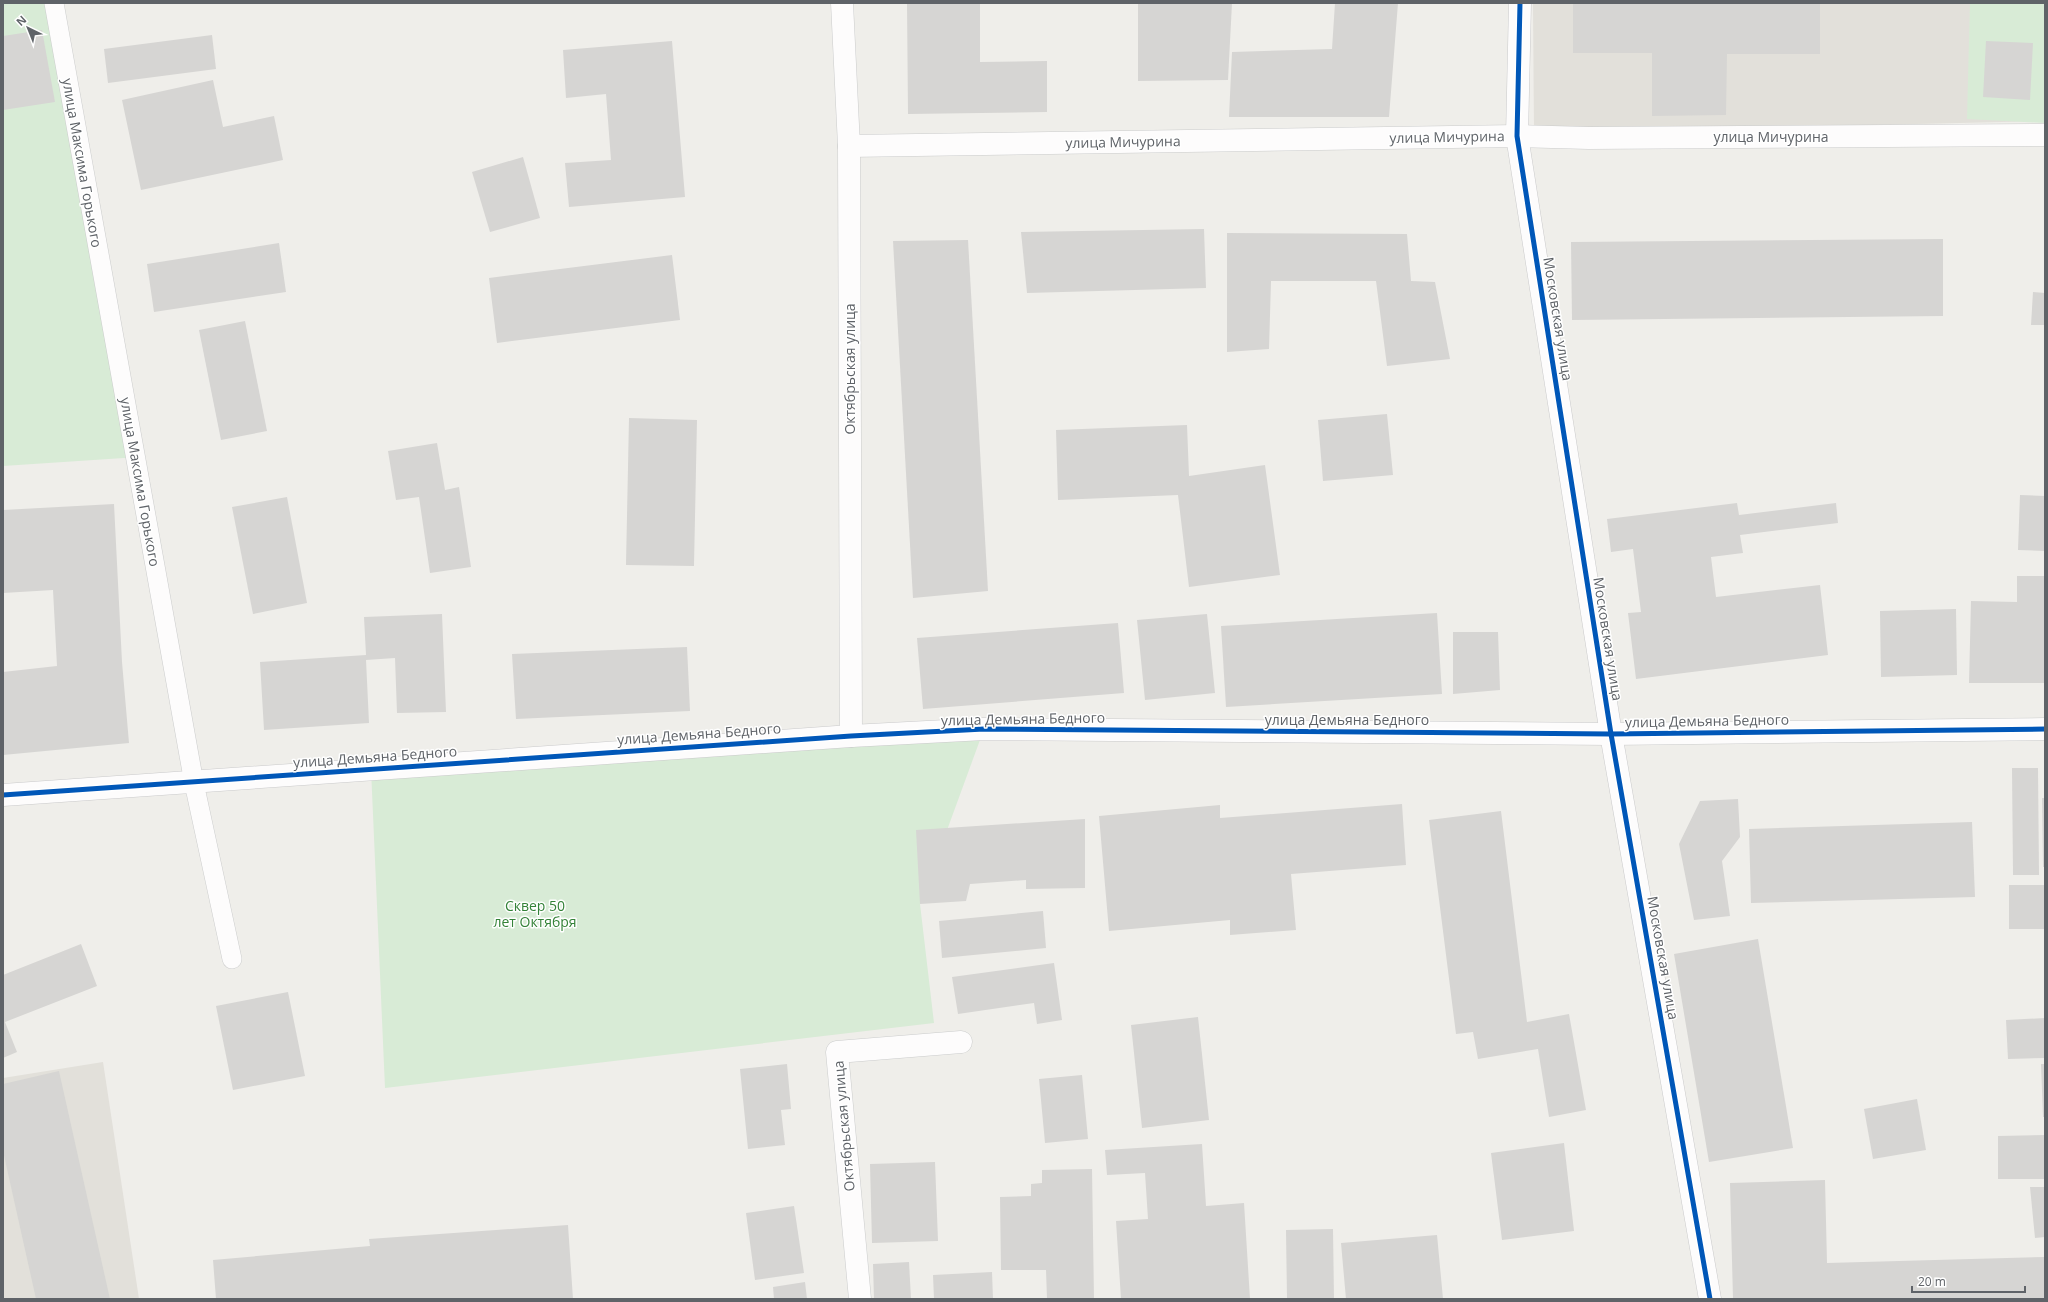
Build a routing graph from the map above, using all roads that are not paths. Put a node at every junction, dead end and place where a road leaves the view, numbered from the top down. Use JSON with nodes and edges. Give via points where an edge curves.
{"nodes":[{"id":1,"x":54,"y":3,"type":"edge"},
{"id":2,"x":842,"y":3,"type":"edge"},
{"id":3,"x":1520,"y":3,"type":"edge"},
{"id":4,"x":2045,"y":135,"type":"edge"},
{"id":5,"x":1517,"y":136,"type":"junction"},
{"id":6,"x":849,"y":146,"type":"junction"},
{"id":7,"x":2045,"y":729,"type":"edge"},
{"id":8,"x":1611,"y":734,"type":"junction"},
{"id":9,"x":851,"y":736,"type":"junction"},
{"id":10,"x":194,"y":783,"type":"junction"},
{"id":11,"x":3,"y":795,"type":"edge"},
{"id":12,"x":232,"y":959,"type":"dead end"},
{"id":13,"x":961,"y":1042,"type":"dead end"},
{"id":14,"x":860,"y":1299,"type":"edge"},
{"id":15,"x":1710,"y":1299,"type":"edge"}],
"edges":[{"from":1,"to":10,"type":"lane","name":"улица Максима Горького"},
{"from":2,"to":6,"type":"street","name":"Октябрьская улица"},
{"from":3,"to":5,"type":"street","name":"Московская улица"},
{"from":4,"to":5,"type":"street","name":"улица Мичурина","via":[[1597,138]]},
{"from":5,"to":6,"type":"street","name":"улица Мичурина"},
{"from":5,"to":8,"type":"street","name":"Московская улица"},
{"from":6,"to":9,"type":"street","name":"Октябрьская улица"},
{"from":7,"to":8,"type":"street","name":"улица Демьяна Бедного"},
{"from":8,"to":9,"type":"street","name":"улица Демьяна Бедного","via":[[984,729]]},
{"from":8,"to":15,"type":"street","name":"Московская улица"},
{"from":9,"to":10,"type":"street","name":"улица Демьяна Бедного"},
{"from":10,"to":11,"type":"street","name":"улица Демьяна Бедного"},
{"from":10,"to":12,"type":"lane","name":"улица Максима Горького"},
{"from":13,"to":14,"type":"street","name":"Октябрьская улица","via":[[837,1052]]}]}
